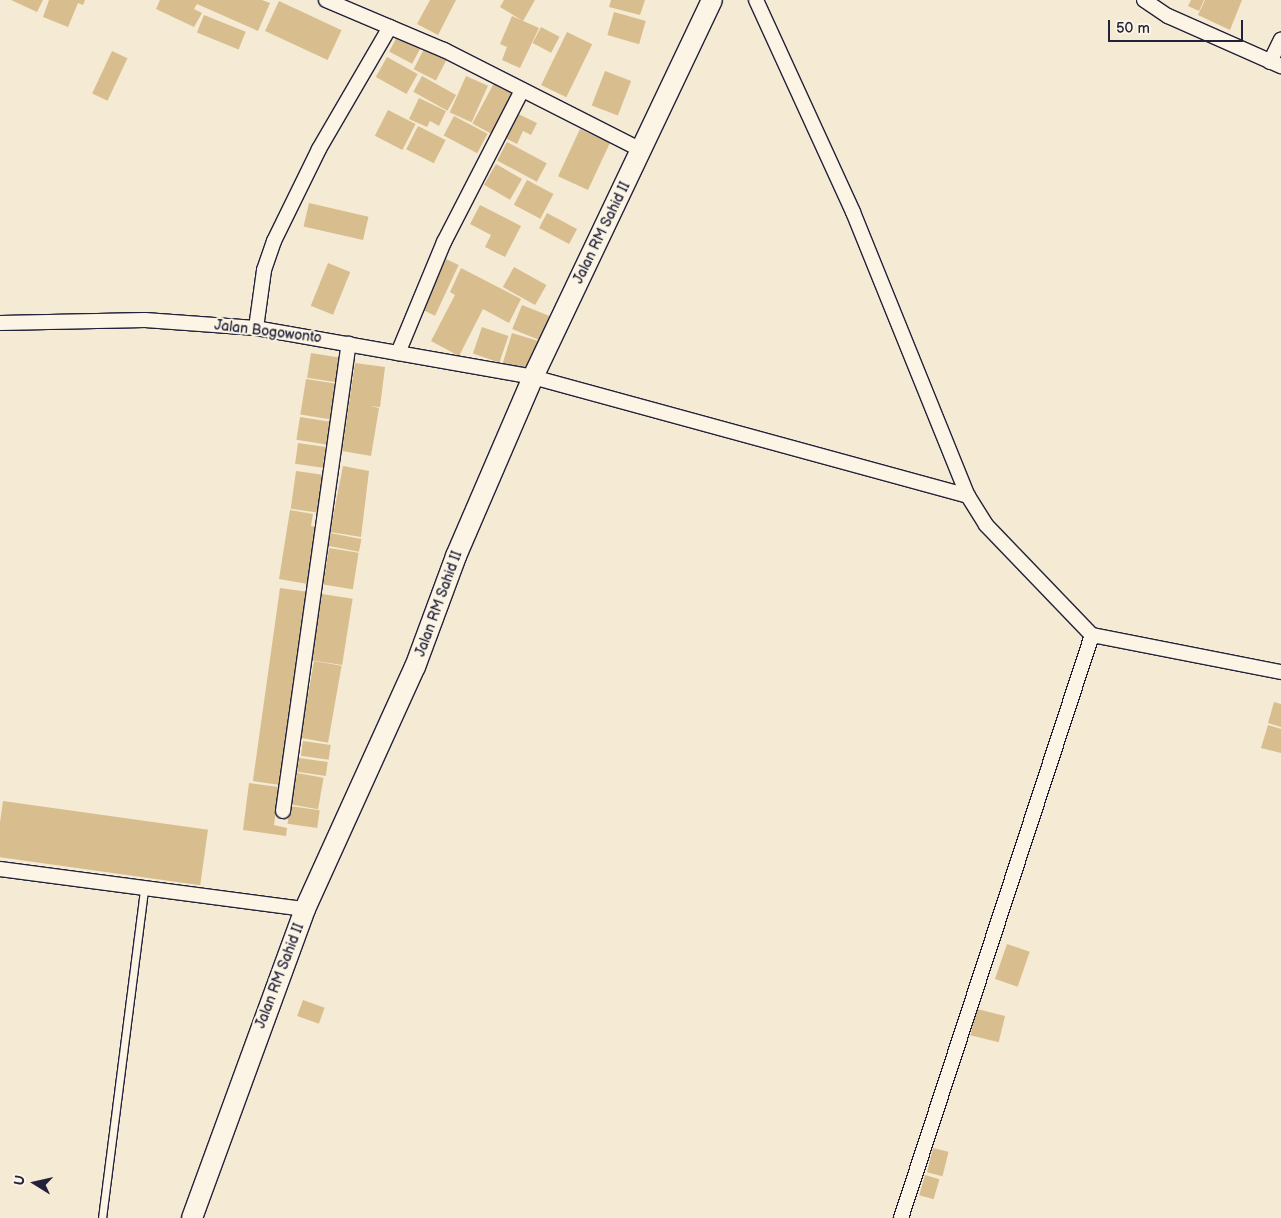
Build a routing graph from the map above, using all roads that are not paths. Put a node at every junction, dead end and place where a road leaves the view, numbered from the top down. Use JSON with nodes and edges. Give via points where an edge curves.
{"nodes":[{"id":1,"x":326,"y":0,"type":"edge"},
{"id":2,"x":712,"y":0,"type":"edge"},
{"id":3,"x":756,"y":0,"type":"edge"},
{"id":4,"x":1144,"y":0,"type":"edge"},
{"id":5,"x":390,"y":27,"type":"junction"},
{"id":6,"x":1281,"y":39,"type":"edge"},
{"id":7,"x":1276,"y":64,"type":"edge"},
{"id":8,"x":522,"y":90,"type":"junction"},
{"id":9,"x":642,"y":150,"type":"junction"},
{"id":10,"x":0,"y":323,"type":"edge"},
{"id":11,"x":256,"y":328,"type":"junction"},
{"id":12,"x":350,"y":344,"type":"junction"},
{"id":13,"x":398,"y":353,"type":"junction"},
{"id":14,"x":533,"y":376,"type":"junction"},
{"id":15,"x":968,"y":496,"type":"junction"},
{"id":16,"x":1092,"y":635,"type":"junction"},
{"id":17,"x":1281,"y":672,"type":"edge"},
{"id":18,"x":283,"y":811,"type":"dead end"},
{"id":19,"x":0,"y":869,"type":"edge"},
{"id":20,"x":144,"y":888,"type":"junction"},
{"id":21,"x":305,"y":909,"type":"junction"},
{"id":22,"x":102,"y":1218,"type":"edge"},
{"id":23,"x":192,"y":1218,"type":"edge"},
{"id":24,"x":901,"y":1218,"type":"edge"}],
"edges":[{"from":1,"to":5,"type":"street"},
{"from":2,"to":9,"type":"street","name":"Jalan RM Sahid II"},
{"from":3,"to":15,"type":"street","via":[[853,212]]},
{"from":4,"to":7,"type":"street","via":[[1168,16]]},
{"from":5,"to":8,"type":"street"},
{"from":5,"to":11,"type":"street","via":[[319,149],[274,242],[264,270]]},
{"from":6,"to":7,"type":"street"},
{"from":8,"to":9,"type":"street"},
{"from":8,"to":13,"type":"street","via":[[444,242]]},
{"from":9,"to":14,"type":"street","name":"Jalan RM Sahid II"},
{"from":10,"to":11,"type":"street","name":"Jalan Bogowonto","via":[[145,320]]},
{"from":11,"to":12,"type":"street","name":"Jalan Bogowonto"},
{"from":12,"to":13,"type":"street","name":"Jalan Bogowonto"},
{"from":12,"to":18,"type":"street"},
{"from":13,"to":14,"type":"street","name":"Jalan Bogowonto"},
{"from":14,"to":15,"type":"street","name":"Jalan Bogowonto"},
{"from":14,"to":21,"type":"street","name":"Jalan RM Sahid II","via":[[456,556],[416,667]]},
{"from":15,"to":16,"type":"street","via":[[986,525]]},
{"from":16,"to":17,"type":"street"},
{"from":16,"to":24,"type":"street"},
{"from":19,"to":20,"type":"street"},
{"from":20,"to":21,"type":"street"},
{"from":20,"to":22,"type":"lane"},
{"from":21,"to":23,"type":"street","name":"Jalan RM Sahid II"}]}
